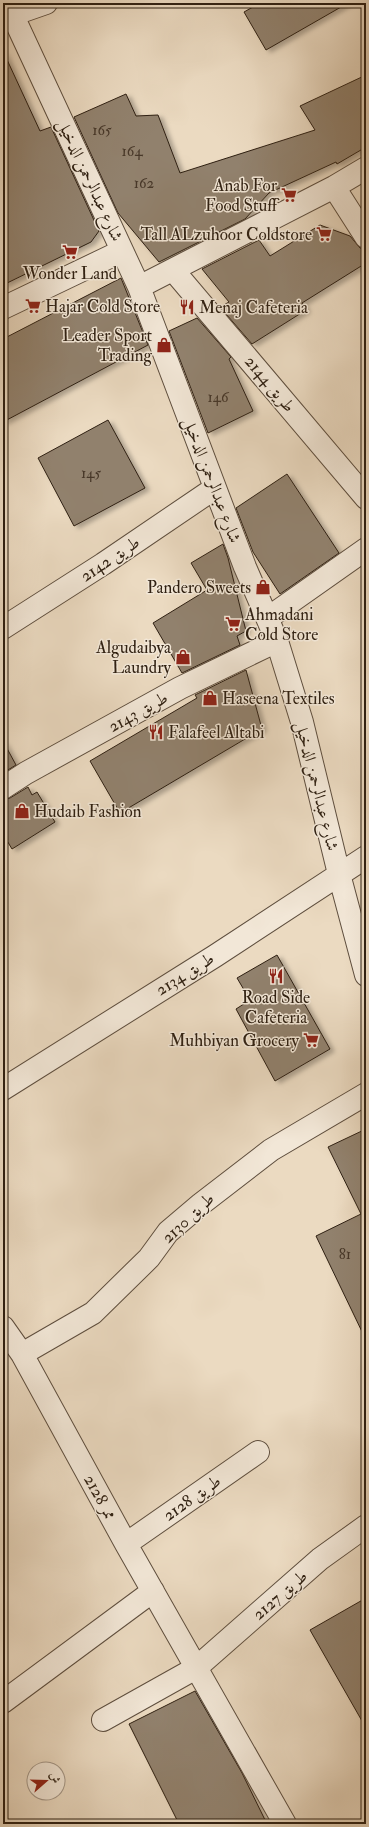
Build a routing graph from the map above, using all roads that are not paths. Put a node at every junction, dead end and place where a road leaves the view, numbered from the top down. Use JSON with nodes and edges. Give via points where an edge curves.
{"nodes":[{"id":1,"x":46,"y":3,"type":"edge"},
{"id":2,"x":8,"y":12,"type":"edge"},
{"id":3,"x":366,"y":168,"type":"edge"},
{"id":4,"x":334,"y":188,"type":"junction"},
{"id":5,"x":366,"y":237,"type":"edge"},
{"id":6,"x":122,"y":251,"type":"junction"},
{"id":7,"x":173,"y":270,"type":"junction"},
{"id":8,"x":139,"y":287,"type":"junction"},
{"id":9,"x":3,"y":308,"type":"edge"},
{"id":10,"x":216,"y":488,"type":"junction"},
{"id":11,"x":366,"y":498,"type":"edge"},
{"id":12,"x":366,"y":550,"type":"edge"},
{"id":13,"x":268,"y":618,"type":"junction"},
{"id":14,"x":3,"y":628,"type":"edge"},
{"id":15,"x":277,"y":642,"type":"junction"},
{"id":16,"x":3,"y":788,"type":"edge"},
{"id":17,"x":366,"y":857,"type":"edge"},
{"id":18,"x":339,"y":874,"type":"junction"},
{"id":19,"x":366,"y":975,"type":"edge"},
{"id":20,"x":3,"y":1089,"type":"edge"},
{"id":21,"x":366,"y":1094,"type":"edge"},
{"id":22,"x":3,"y":1327,"type":"edge"},
{"id":23,"x":22,"y":1354,"type":"junction"},
{"id":24,"x":258,"y":1452,"type":"dead end"},
{"id":25,"x":366,"y":1526,"type":"edge"},
{"id":26,"x":126,"y":1544,"type":"junction"},
{"id":27,"x":153,"y":1591,"type":"junction"},
{"id":28,"x":196,"y":1668,"type":"junction"},
{"id":29,"x":3,"y":1702,"type":"edge"},
{"id":30,"x":102,"y":1720,"type":"dead end"},
{"id":31,"x":285,"y":1824,"type":"edge"}],
"edges":[{"from":1,"to":2,"type":"street"},
{"from":2,"to":6,"type":"street","name":"شارع عبدالرحمن الدخيل"},
{"from":3,"to":4,"type":"street"},
{"from":4,"to":5,"type":"street"},
{"from":4,"to":7,"type":"street"},
{"from":6,"to":8,"type":"street","name":"شارع عبدالرحمن الدخيل"},
{"from":6,"to":9,"type":"street"},
{"from":7,"to":8,"type":"street"},
{"from":7,"to":11,"type":"street","name":"طريق 2144"},
{"from":8,"to":10,"type":"street","name":"شارع عبدالرحمن الدخيل"},
{"from":10,"to":13,"type":"street","name":"شارع عبدالرحمن الدخيل","via":[[245,566]]},
{"from":10,"to":14,"type":"street","name":"طريق 2142"},
{"from":12,"to":13,"type":"street"},
{"from":13,"to":15,"type":"street","name":"شارع عبدالرحمن الدخيل"},
{"from":15,"to":16,"type":"street","name":"طريق 2143","via":[[180,688]]},
{"from":15,"to":18,"type":"street","name":"شارع عبدالرحمن الدخيل","via":[[302,722]]},
{"from":17,"to":18,"type":"street","name":"طريق 2134"},
{"from":18,"to":19,"type":"street","name":"شارع عبدالرحمن الدخيل"},
{"from":18,"to":20,"type":"street","name":"طريق 2134","via":[[215,956]]},
{"from":21,"to":23,"type":"street","name":"طريق 2130","via":[[272,1150],[168,1232],[149,1258],[93,1313]]},
{"from":22,"to":23,"type":"street","name":"ممر 2128"},
{"from":23,"to":26,"type":"street","name":"ممر 2128"},
{"from":24,"to":26,"type":"street","name":"طريق 2128"},
{"from":25,"to":28,"type":"street","name":"طريق 2127","via":[[320,1559]]},
{"from":26,"to":27,"type":"street","name":"ممر 2128"},
{"from":27,"to":28,"type":"street","name":"ممر 2128"},
{"from":27,"to":29,"type":"street"},
{"from":28,"to":30,"type":"street","name":"طريق 2127"},
{"from":28,"to":31,"type":"street"}]}
